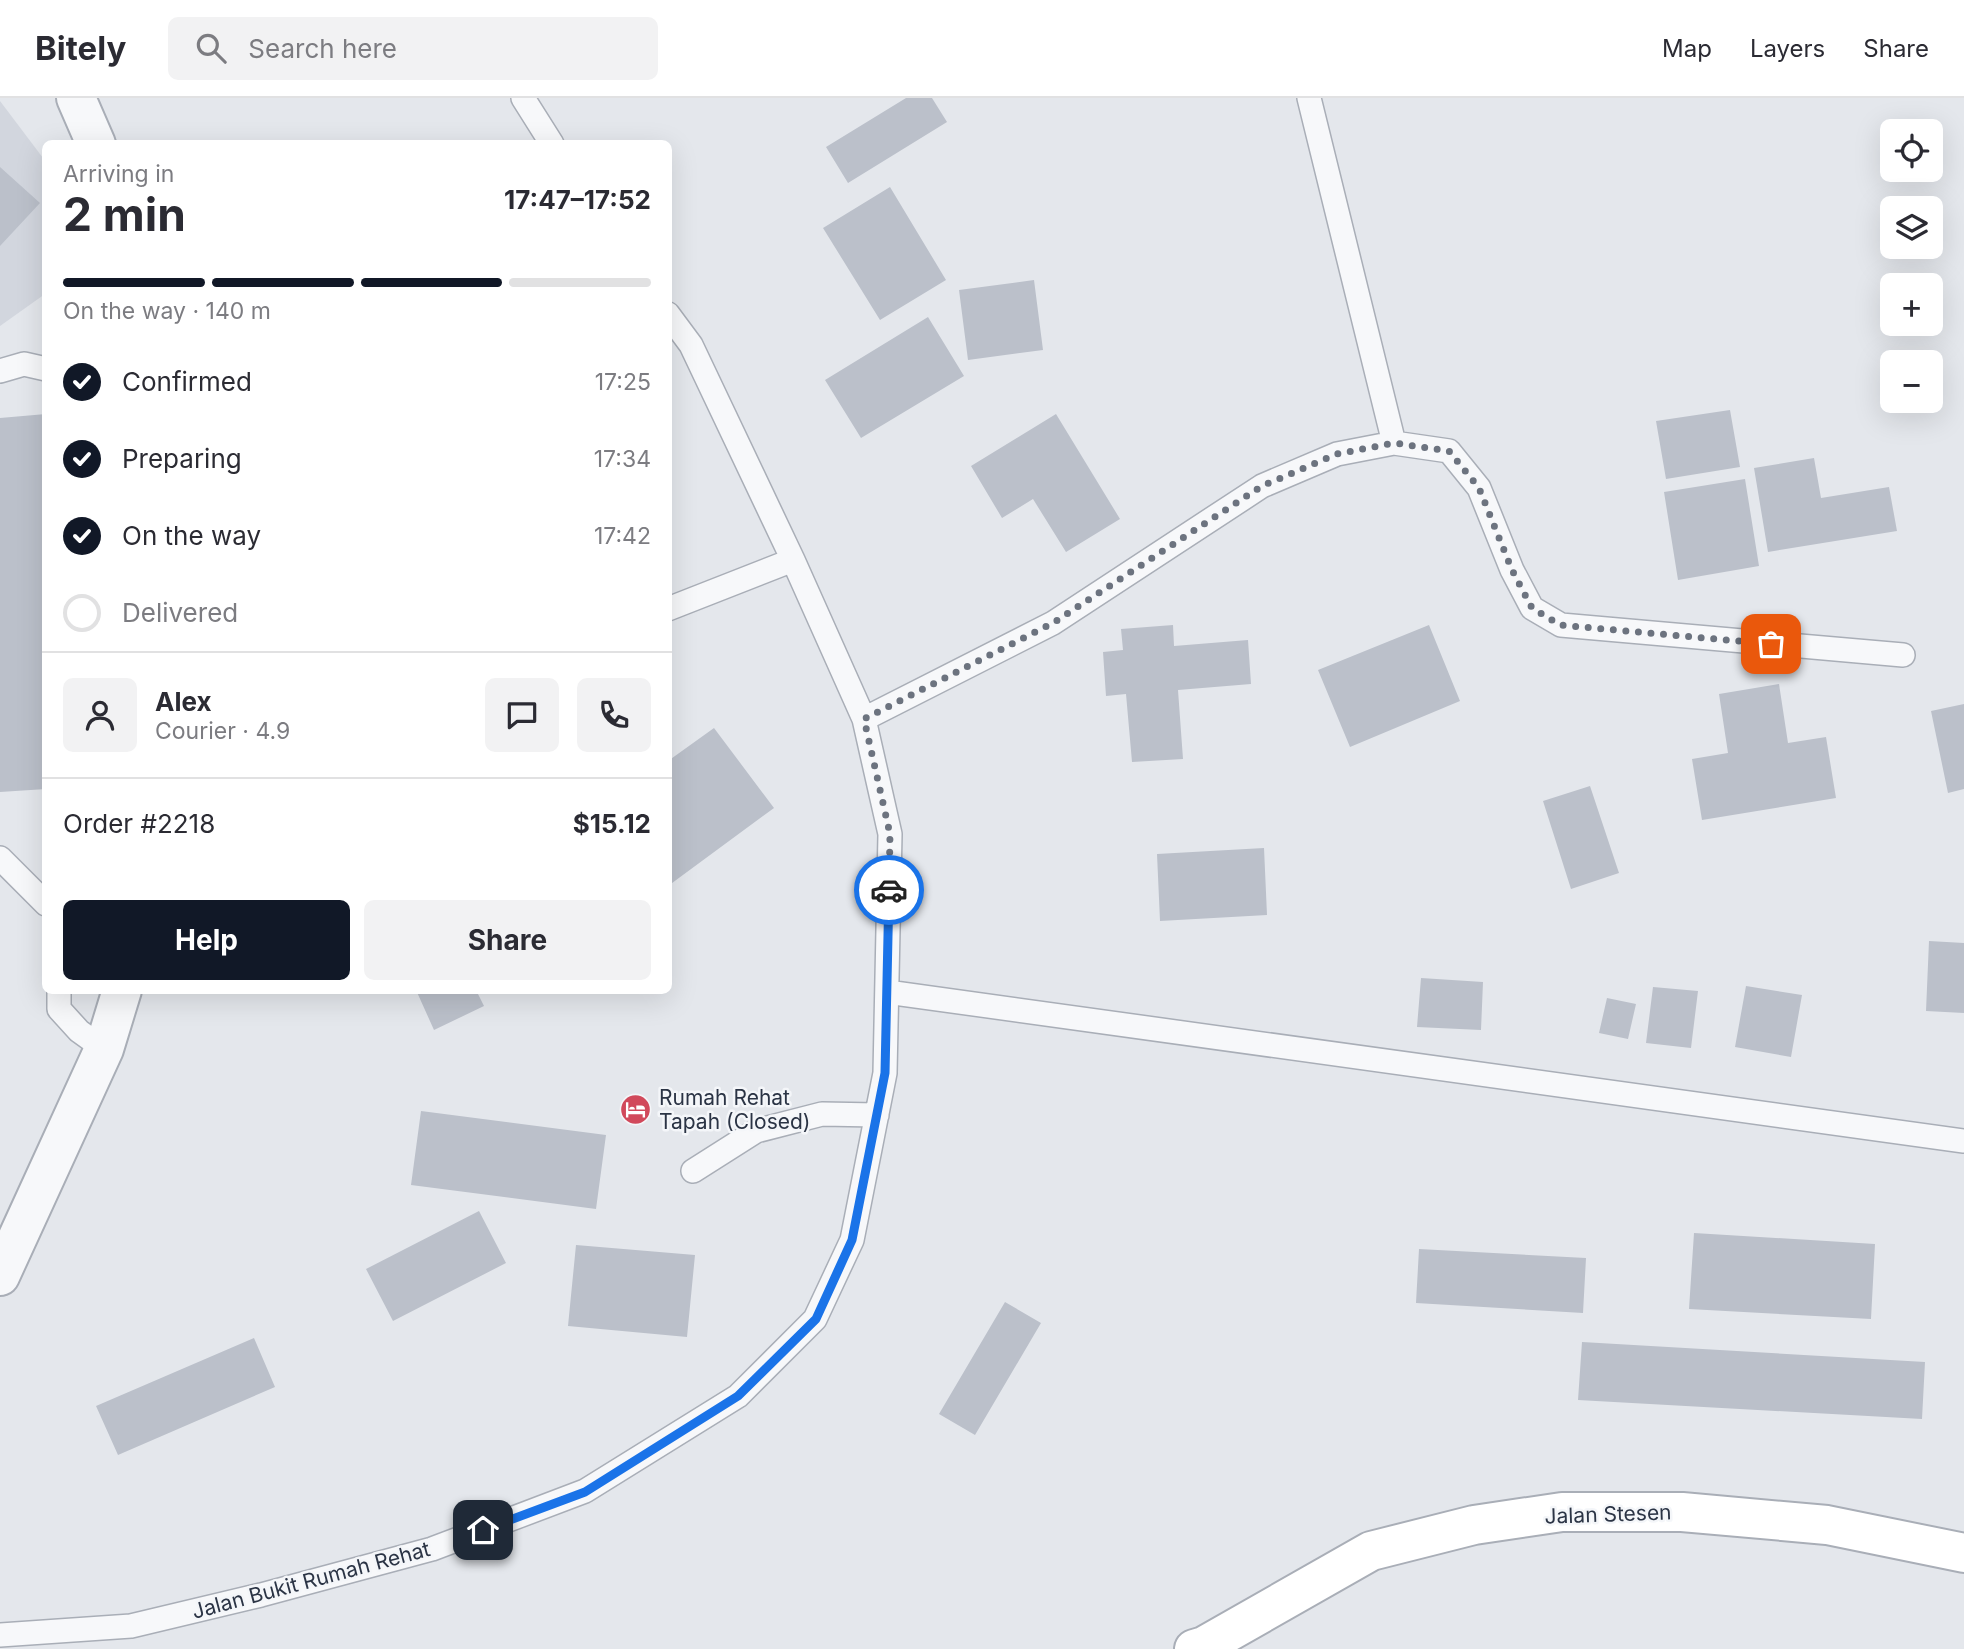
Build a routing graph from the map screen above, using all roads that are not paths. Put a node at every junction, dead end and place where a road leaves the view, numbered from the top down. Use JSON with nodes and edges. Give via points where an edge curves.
{"nodes":[{"id":1,"x":76,"y":98,"type":"edge"},
{"id":2,"x":523,"y":98,"type":"edge"},
{"id":3,"x":1310,"y":98,"type":"edge"},
{"id":4,"x":94,"y":140,"type":"edge"},
{"id":5,"x":549,"y":140,"type":"edge"},
{"id":6,"x":672,"y":319,"type":"edge"},
{"id":7,"x":42,"y":368,"type":"edge"},
{"id":8,"x":0,"y":371,"type":"edge"},
{"id":9,"x":1394,"y":443,"type":"junction"},
{"id":10,"x":793,"y":560,"type":"junction"},
{"id":11,"x":672,"y":607,"type":"edge"},
{"id":12,"x":1903,"y":655,"type":"dead end"},
{"id":13,"x":864,"y":719,"type":"junction"},
{"id":14,"x":0,"y":858,"type":"edge"},
{"id":15,"x":42,"y":900,"type":"edge"},
{"id":16,"x":887,"y":992,"type":"junction"},
{"id":17,"x":60,"y":994,"type":"edge"},
{"id":18,"x":121,"y":994,"type":"edge"},
{"id":19,"x":104,"y":1049,"type":"junction"},
{"id":20,"x":877,"y":1115,"type":"junction"},
{"id":21,"x":1964,"y":1141,"type":"edge"},
{"id":22,"x":693,"y":1171,"type":"dead end"},
{"id":23,"x":0,"y":1276,"type":"edge"},
{"id":24,"x":1964,"y":1553,"type":"edge"},
{"id":25,"x":0,"y":1635,"type":"edge"},
{"id":26,"x":1194,"y":1649,"type":"edge"}],
"edges":[{"from":1,"to":4,"type":"street"},
{"from":2,"to":5,"type":"lane"},
{"from":3,"to":9,"type":"lane"},
{"from":6,"to":10,"type":"lane","name":"Jalan Bukit Rumah Rehat","via":[[691,345]]},
{"from":7,"to":8,"type":"lane","via":[[24,364]]},
{"from":9,"to":12,"type":"lane","via":[[1449,451],[1479,488],[1532,608],[1560,625]]},
{"from":9,"to":13,"type":"lane","via":[[1337,454],[1262,486],[1053,623]]},
{"from":10,"to":11,"type":"lane"},
{"from":10,"to":13,"type":"lane","name":"Jalan Bukit Rumah Rehat"},
{"from":13,"to":16,"type":"lane","name":"Jalan Bukit Rumah Rehat","via":[[890,834]]},
{"from":14,"to":15,"type":"lane"},
{"from":16,"to":20,"type":"lane","name":"Jalan Bukit Rumah Rehat","via":[[885,1073]]},
{"from":16,"to":21,"type":"lane"},
{"from":17,"to":19,"type":"lane","via":[[59,1009]]},
{"from":18,"to":19,"type":"street"},
{"from":19,"to":23,"type":"street"},
{"from":20,"to":22,"type":"lane","via":[[821,1114],[756,1131]]},
{"from":20,"to":25,"type":"lane","name":"Jalan Bukit Rumah Rehat","via":[[852,1240],[816,1319],[738,1396],[585,1492],[432,1549],[261,1595],[131,1626]]},
{"from":24,"to":26,"type":"main road","name":"Jalan Stesen","via":[[1827,1525],[1682,1512],[1562,1512],[1474,1525],[1371,1551]]}]}
